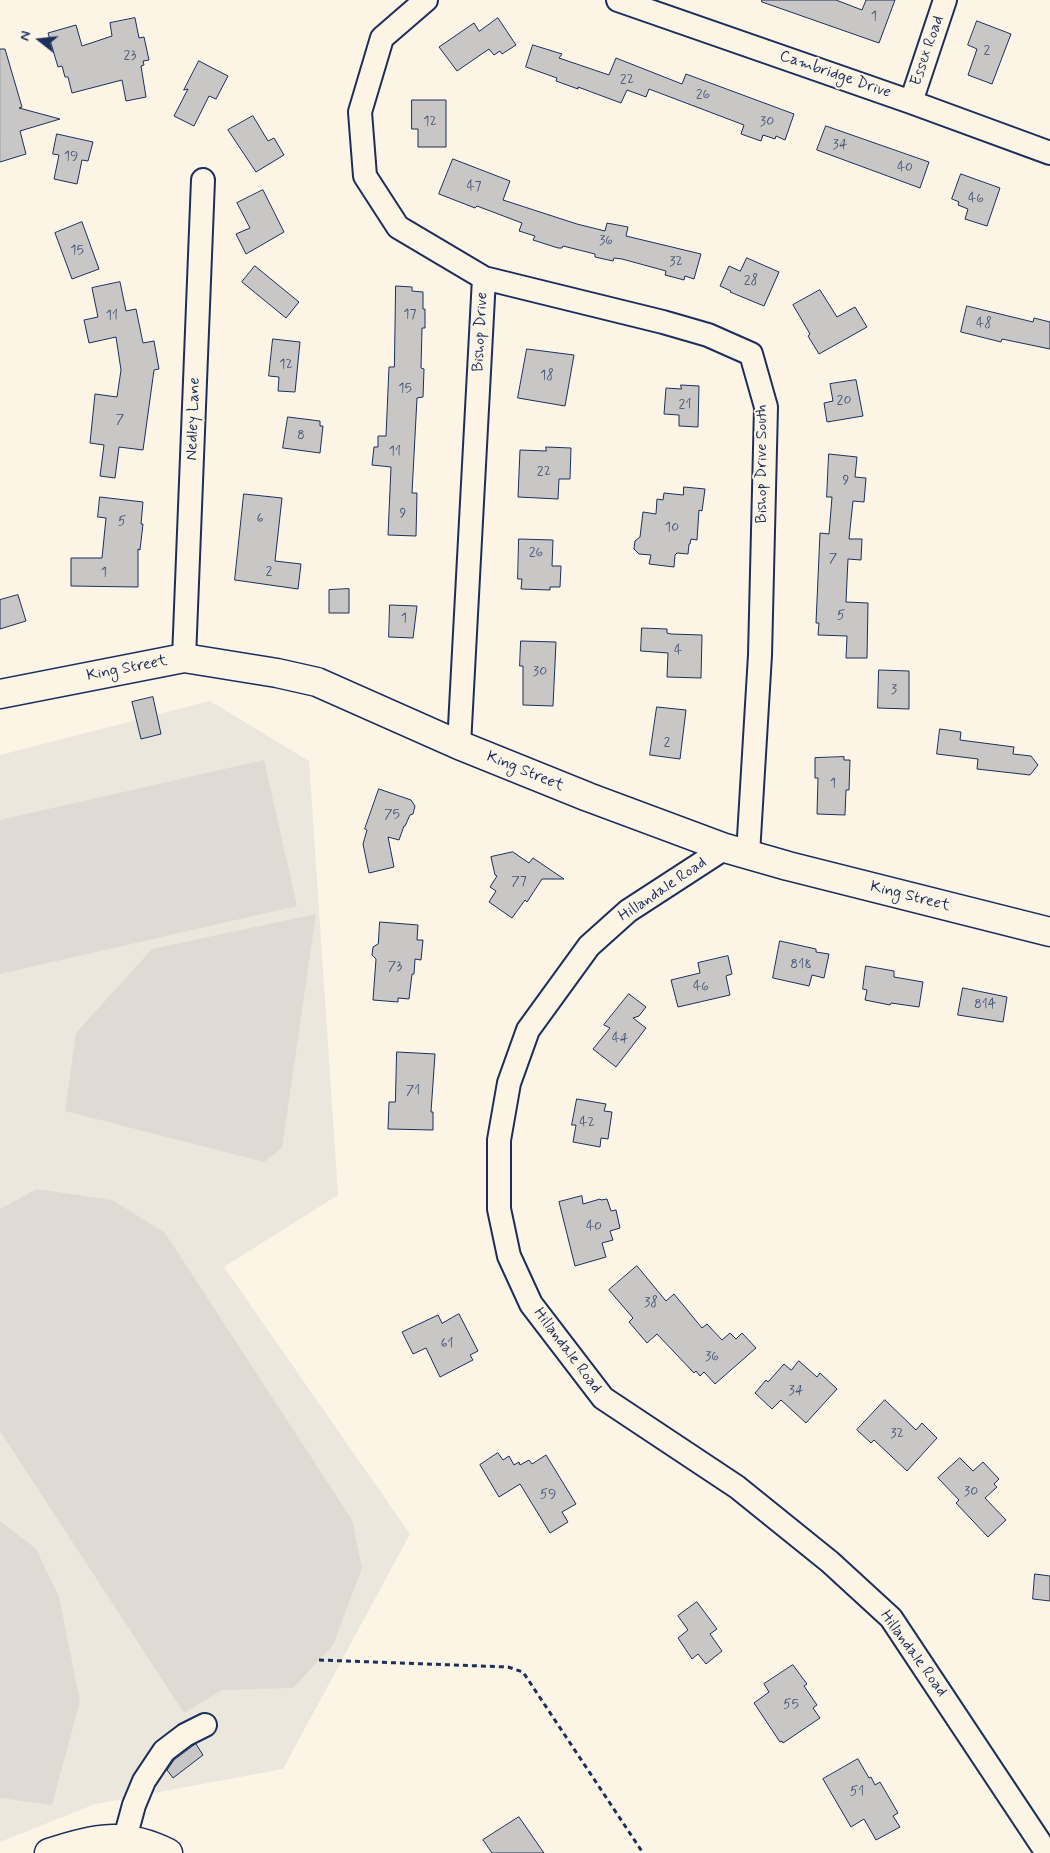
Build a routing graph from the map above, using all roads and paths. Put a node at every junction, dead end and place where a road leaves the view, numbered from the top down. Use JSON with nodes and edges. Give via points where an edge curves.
{"nodes":[{"id":1,"x":426,"y":0,"type":"edge"},
{"id":2,"x":618,"y":0,"type":"edge"},
{"id":3,"x":946,"y":0,"type":"edge"},
{"id":4,"x":666,"y":7,"type":"edge"},
{"id":5,"x":911,"y":102,"type":"junction"},
{"id":6,"x":1050,"y":153,"type":"edge"},
{"id":7,"x":203,"y":180,"type":"dead end"},
{"id":8,"x":484,"y":278,"type":"junction"},
{"id":9,"x":184,"y":658,"type":"junction"},
{"id":10,"x":0,"y":694,"type":"edge"},
{"id":11,"x":459,"y":745,"type":"junction"},
{"id":12,"x":736,"y":851,"type":"junction"},
{"id":13,"x":1050,"y":932,"type":"edge"},
{"id":14,"x":319,"y":1660,"type":"dead end"},
{"id":15,"x":205,"y":1725,"type":"dead end"},
{"id":16,"x":125,"y":1838,"type":"junction"},
{"id":17,"x":80,"y":1848,"type":"edge"},
{"id":18,"x":48,"y":1853,"type":"edge"},
{"id":19,"x":168,"y":1853,"type":"edge"},
{"id":20,"x":643,"y":1853,"type":"edge"},
{"id":21,"x":1047,"y":1853,"type":"edge"}],
"edges":[{"from":1,"to":8,"type":"street","name":"Bishop Drive","via":[[382,38],[360,112],[365,176],[398,227]]},
{"from":2,"to":4,"type":"street","name":"Cambridge Drive"},
{"from":3,"to":5,"type":"street","name":"Essex Road"},
{"from":4,"to":5,"type":"street","name":"Cambridge Drive"},
{"from":5,"to":6,"type":"street","name":"Cambridge Drive"},
{"from":7,"to":9,"type":"street","name":"Nedley Lane"},
{"from":8,"to":11,"type":"street","name":"Bishop Drive"},
{"from":8,"to":12,"type":"street","name":"Bishop Drive South","via":[[663,322],[708,335],[750,354],[766,406],[760,655]]},
{"from":9,"to":10,"type":"main road","name":"King Street"},
{"from":9,"to":11,"type":"main road","name":"King Street","via":[[317,682]]},
{"from":11,"to":12,"type":"main road","name":"King Street"},
{"from":12,"to":13,"type":"main road","name":"King Street"},
{"from":12,"to":21,"type":"street","name":"Hillandale Road","via":[[628,911],[589,946],[528,1030],[509,1083],[499,1140],[500,1209],[508,1256],[531,1304],[603,1398],[738,1487],[830,1562],[891,1618]]},
{"from":14,"to":20,"type":"path","via":[[508,1667],[523,1672]]},
{"from":15,"to":16,"type":"street","via":[[164,1751],[144,1781]]},
{"from":16,"to":17,"type":"main road","via":[[106,1838]]},
{"from":16,"to":19,"type":"main road"},
{"from":17,"to":18,"type":"main road"}]}
